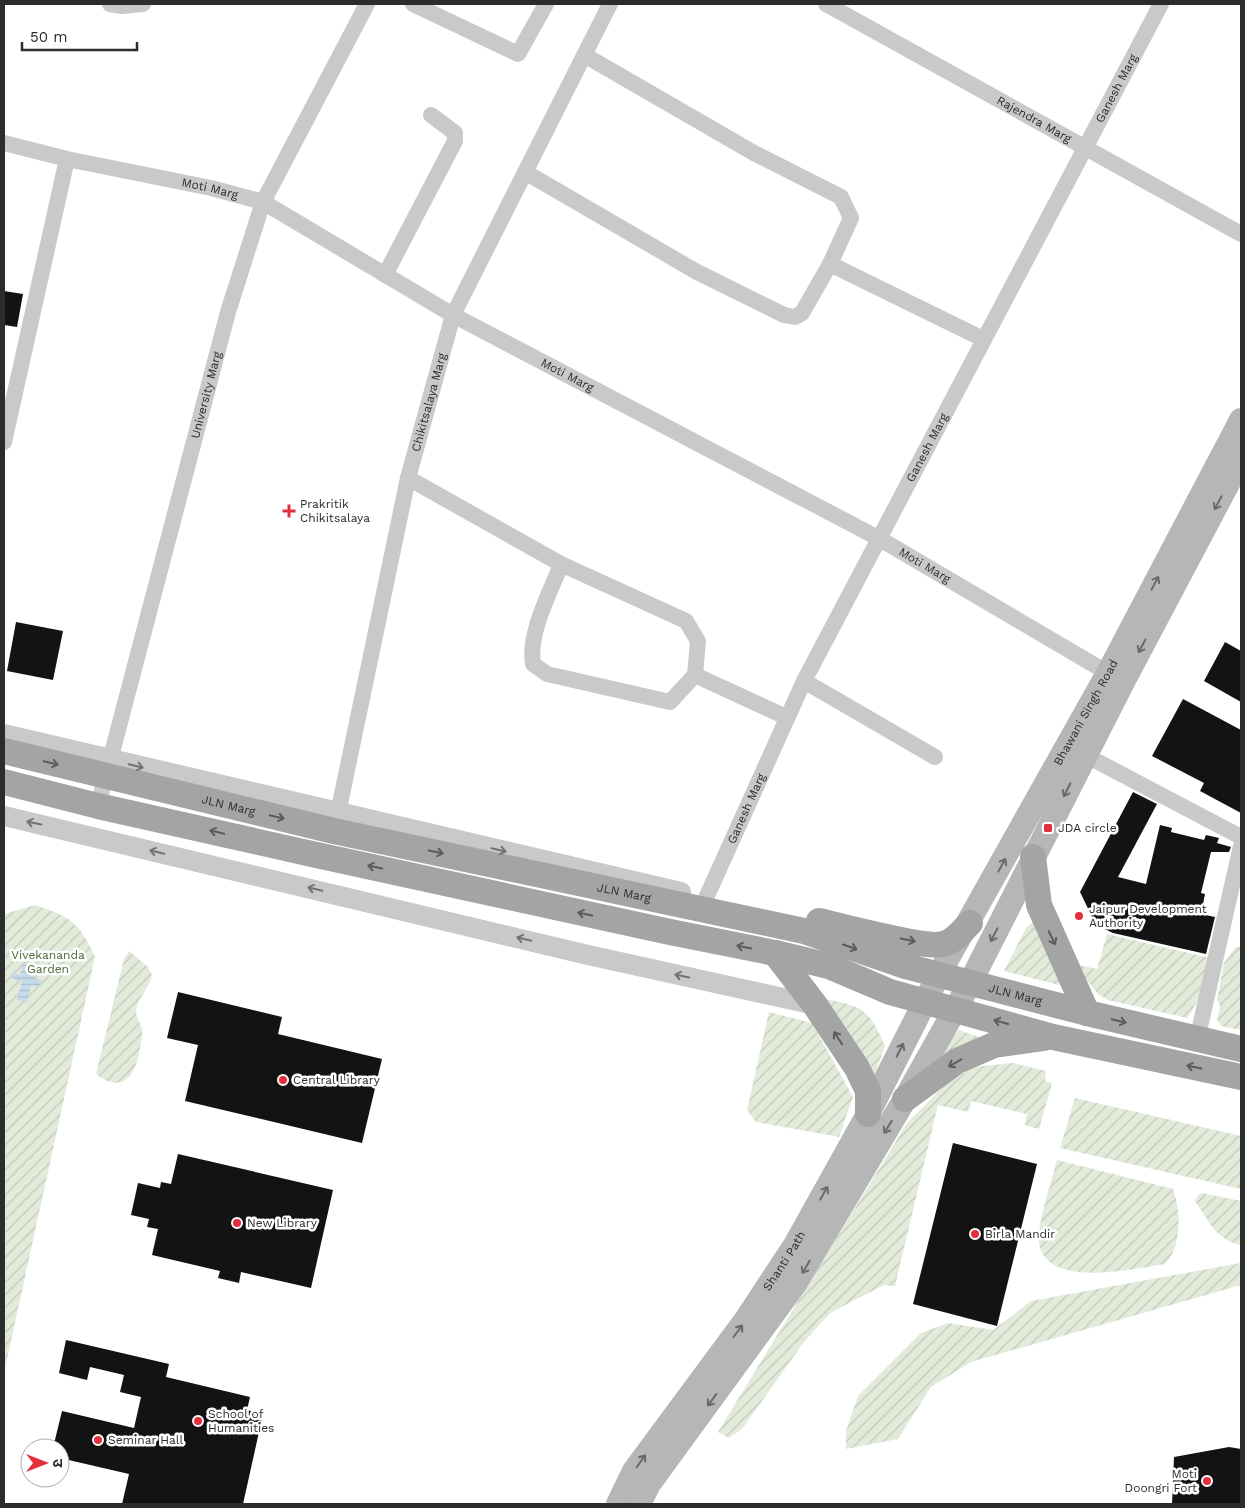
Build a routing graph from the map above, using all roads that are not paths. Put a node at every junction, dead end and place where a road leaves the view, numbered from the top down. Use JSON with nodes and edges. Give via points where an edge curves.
{"nodes":[{"id":1,"x":110,"y":4,"type":"edge"},
{"id":2,"x":143,"y":4,"type":"edge"},
{"id":3,"x":368,"y":4,"type":"edge"},
{"id":4,"x":413,"y":4,"type":"edge"},
{"id":5,"x":546,"y":4,"type":"edge"},
{"id":6,"x":610,"y":4,"type":"edge"},
{"id":7,"x":826,"y":4,"type":"edge"},
{"id":8,"x":1162,"y":4,"type":"edge"},
{"id":9,"x":442,"y":10,"type":"edge"},
{"id":10,"x":586,"y":56,"type":"junction"},
{"id":11,"x":430,"y":115,"type":"dead end"},
{"id":12,"x":4,"y":143,"type":"edge"},
{"id":13,"x":1085,"y":149,"type":"junction"},
{"id":14,"x":68,"y":159,"type":"junction"},
{"id":15,"x":525,"y":172,"type":"junction"},
{"id":16,"x":263,"y":202,"type":"junction"},
{"id":17,"x":1241,"y":234,"type":"edge"},
{"id":18,"x":830,"y":264,"type":"junction"},
{"id":19,"x":385,"y":275,"type":"junction"},
{"id":20,"x":453,"y":315,"type":"junction"},
{"id":21,"x":984,"y":339,"type":"junction"},
{"id":22,"x":1241,"y":420,"type":"edge"},
{"id":23,"x":4,"y":442,"type":"edge"},
{"id":24,"x":1241,"y":460,"type":"edge"},
{"id":25,"x":408,"y":478,"type":"junction"},
{"id":26,"x":880,"y":538,"type":"junction"},
{"id":27,"x":561,"y":564,"type":"junction"},
{"id":28,"x":1108,"y":673,"type":"junction"},
{"id":29,"x":695,"y":675,"type":"junction"},
{"id":30,"x":804,"y":681,"type":"junction"},
{"id":31,"x":786,"y":717,"type":"junction"},
{"id":32,"x":4,"y":734,"type":"edge"},
{"id":33,"x":4,"y":751,"type":"edge"},
{"id":34,"x":1085,"y":755,"type":"junction"},
{"id":35,"x":935,"y":757,"type":"dead end"},
{"id":36,"x":107,"y":768,"type":"junction"},
{"id":37,"x":4,"y":782,"type":"edge"},
{"id":38,"x":98,"y":806,"type":"junction"},
{"id":39,"x":4,"y":816,"type":"edge"},
{"id":40,"x":336,"y":821,"type":"junction"},
{"id":41,"x":1241,"y":837,"type":"edge"},
{"id":42,"x":1241,"y":846,"type":"edge"},
{"id":43,"x":1033,"y":857,"type":"junction"},
{"id":44,"x":701,"y":902,"type":"junction"},
{"id":45,"x":970,"y":923,"type":"junction"},
{"id":46,"x":775,"y":953,"type":"junction"},
{"id":47,"x":939,"y":974,"type":"junction"},
{"id":48,"x":971,"y":981,"type":"junction"},
{"id":49,"x":924,"y":1002,"type":"junction"},
{"id":50,"x":815,"y":1005,"type":"junction"},
{"id":51,"x":956,"y":1009,"type":"junction"},
{"id":52,"x":1087,"y":1013,"type":"junction"},
{"id":53,"x":1052,"y":1037,"type":"junction"},
{"id":54,"x":1197,"y":1040,"type":"junction"},
{"id":55,"x":1241,"y":1049,"type":"edge"},
{"id":56,"x":1241,"y":1077,"type":"edge"},
{"id":57,"x":905,"y":1099,"type":"junction"},
{"id":58,"x":868,"y":1114,"type":"junction"},
{"id":59,"x":618,"y":1504,"type":"edge"},
{"id":60,"x":639,"y":1504,"type":"edge"}],
"edges":[{"from":1,"to":2,"type":"street"},
{"from":3,"to":16,"type":"street","name":"University Marg"},
{"from":4,"to":9,"type":"street"},
{"from":5,"to":9,"type":"street","via":[[518,54]]},
{"from":6,"to":10,"type":"street","name":"Chikitsalaya Marg"},
{"from":7,"to":13,"type":"street","name":"Rajendra Marg"},
{"from":8,"to":13,"type":"street","name":"Ganesh Marg"},
{"from":10,"to":15,"type":"street","name":"Chikitsalaya Marg"},
{"from":10,"to":18,"type":"street","via":[[754,153],[841,198],[851,218]]},
{"from":11,"to":19,"type":"street","via":[[455,133],[455,141]]},
{"from":12,"to":14,"type":"street","name":"Moti Marg"},
{"from":13,"to":17,"type":"street","name":"Rajendra Marg"},
{"from":13,"to":21,"type":"street","name":"Ganesh Marg"},
{"from":14,"to":16,"type":"street","name":"Moti Marg"},
{"from":14,"to":23,"type":"street"},
{"from":15,"to":18,"type":"street","via":[[697,272],[784,315],[795,317],[802,313]]},
{"from":15,"to":20,"type":"street","name":"Chikitsalaya Marg"},
{"from":16,"to":19,"type":"street","name":"Moti Marg"},
{"from":16,"to":36,"type":"street","name":"University Marg","via":[[228,312]]},
{"from":18,"to":21,"type":"street"},
{"from":19,"to":20,"type":"street","name":"Moti Marg"},
{"from":20,"to":25,"type":"street","name":"Chikitsalaya Marg"},
{"from":20,"to":26,"type":"street","name":"Moti Marg"},
{"from":21,"to":26,"type":"street","name":"Ganesh Marg"},
{"from":28,"to":22,"type":"main road","name":"Bhawani Singh Road","one_way":true},
{"from":24,"to":34,"type":"main road","name":"Bhawani Singh Road","one_way":true},
{"from":25,"to":27,"type":"street"},
{"from":25,"to":40,"type":"street","name":"Chikitsalaya Marg"},
{"from":26,"to":28,"type":"street","name":"Moti Marg"},
{"from":26,"to":30,"type":"street","name":"Ganesh Marg"},
{"from":27,"to":29,"type":"street","via":[[686,621],[698,641]]},
{"from":27,"to":29,"type":"street","via":[[536,630],[531,653],[533,664],[547,674],[670,702]]},
{"from":45,"to":28,"type":"main road","name":"Bhawani Singh Road","one_way":true},
{"from":29,"to":31,"type":"street"},
{"from":30,"to":31,"type":"street","name":"Ganesh Marg"},
{"from":30,"to":35,"type":"street"},
{"from":31,"to":44,"type":"street","name":"Ganesh Marg"},
{"from":32,"to":36,"type":"street"},
{"from":33,"to":36,"type":"main road","name":"JLN Marg","one_way":true},
{"from":34,"to":41,"type":"street"},
{"from":34,"to":43,"type":"main road","name":"Bhawani Singh Road","one_way":true},
{"from":36,"to":38,"type":"street","name":"University Marg"},
{"from":36,"to":40,"type":"main road","name":"JLN Marg","one_way":true},
{"from":37,"to":38,"type":"main road"},
{"from":46,"to":38,"type":"main road","one_way":true},
{"from":50,"to":39,"type":"street","one_way":true,"via":[[588,955]]},
{"from":40,"to":44,"type":"main road","name":"JLN Marg","one_way":true},
{"from":42,"to":54,"type":"street"},
{"from":43,"to":48,"type":"main road","name":"Bhawani Singh Road","one_way":true},
{"from":43,"to":52,"type":"main road","one_way":true,"via":[[1039,905]]},
{"from":44,"to":45,"type":"main road","one_way":true,"via":[[943,945]]},
{"from":44,"to":47,"type":"main road","name":"JLN Marg","one_way":true},
{"from":45,"to":47,"type":"main road","name":"Bhawani Singh Road"},
{"from":46,"to":49,"type":"main road","via":[[829,966],[890,992]]},
{"from":46,"to":50,"type":"main road"},
{"from":47,"to":48,"type":"main road","name":"JLN Marg"},
{"from":47,"to":49,"type":"main road","name":"Bhawani Singh Road"},
{"from":48,"to":51,"type":"main road","name":"Bhawani Singh Road"},
{"from":48,"to":52,"type":"main road","name":"JLN Marg"},
{"from":49,"to":51,"type":"main road"},
{"from":58,"to":49,"type":"main road","name":"Shanti Path","one_way":true},
{"from":58,"to":50,"type":"main road","one_way":true,"via":[[868,1091],[857,1068]]},
{"from":53,"to":51,"type":"main road","one_way":true},
{"from":51,"to":57,"type":"main road","name":"Bhawani Singh Road"},
{"from":52,"to":54,"type":"main road","name":"JLN Marg","one_way":true},
{"from":56,"to":53,"type":"main road","one_way":true},
{"from":53,"to":57,"type":"main road","one_way":true,"via":[[994,1045],[957,1061]]},
{"from":54,"to":55,"type":"main road","name":"JLN Marg"},
{"from":57,"to":60,"type":"main road","name":"Bhawani Singh Road","one_way":true,"via":[[795,1284],[649,1484]]},
{"from":59,"to":58,"type":"main road","name":"Shanti Path","one_way":true,"via":[[634,1472],[745,1321],[795,1245]]}]}
